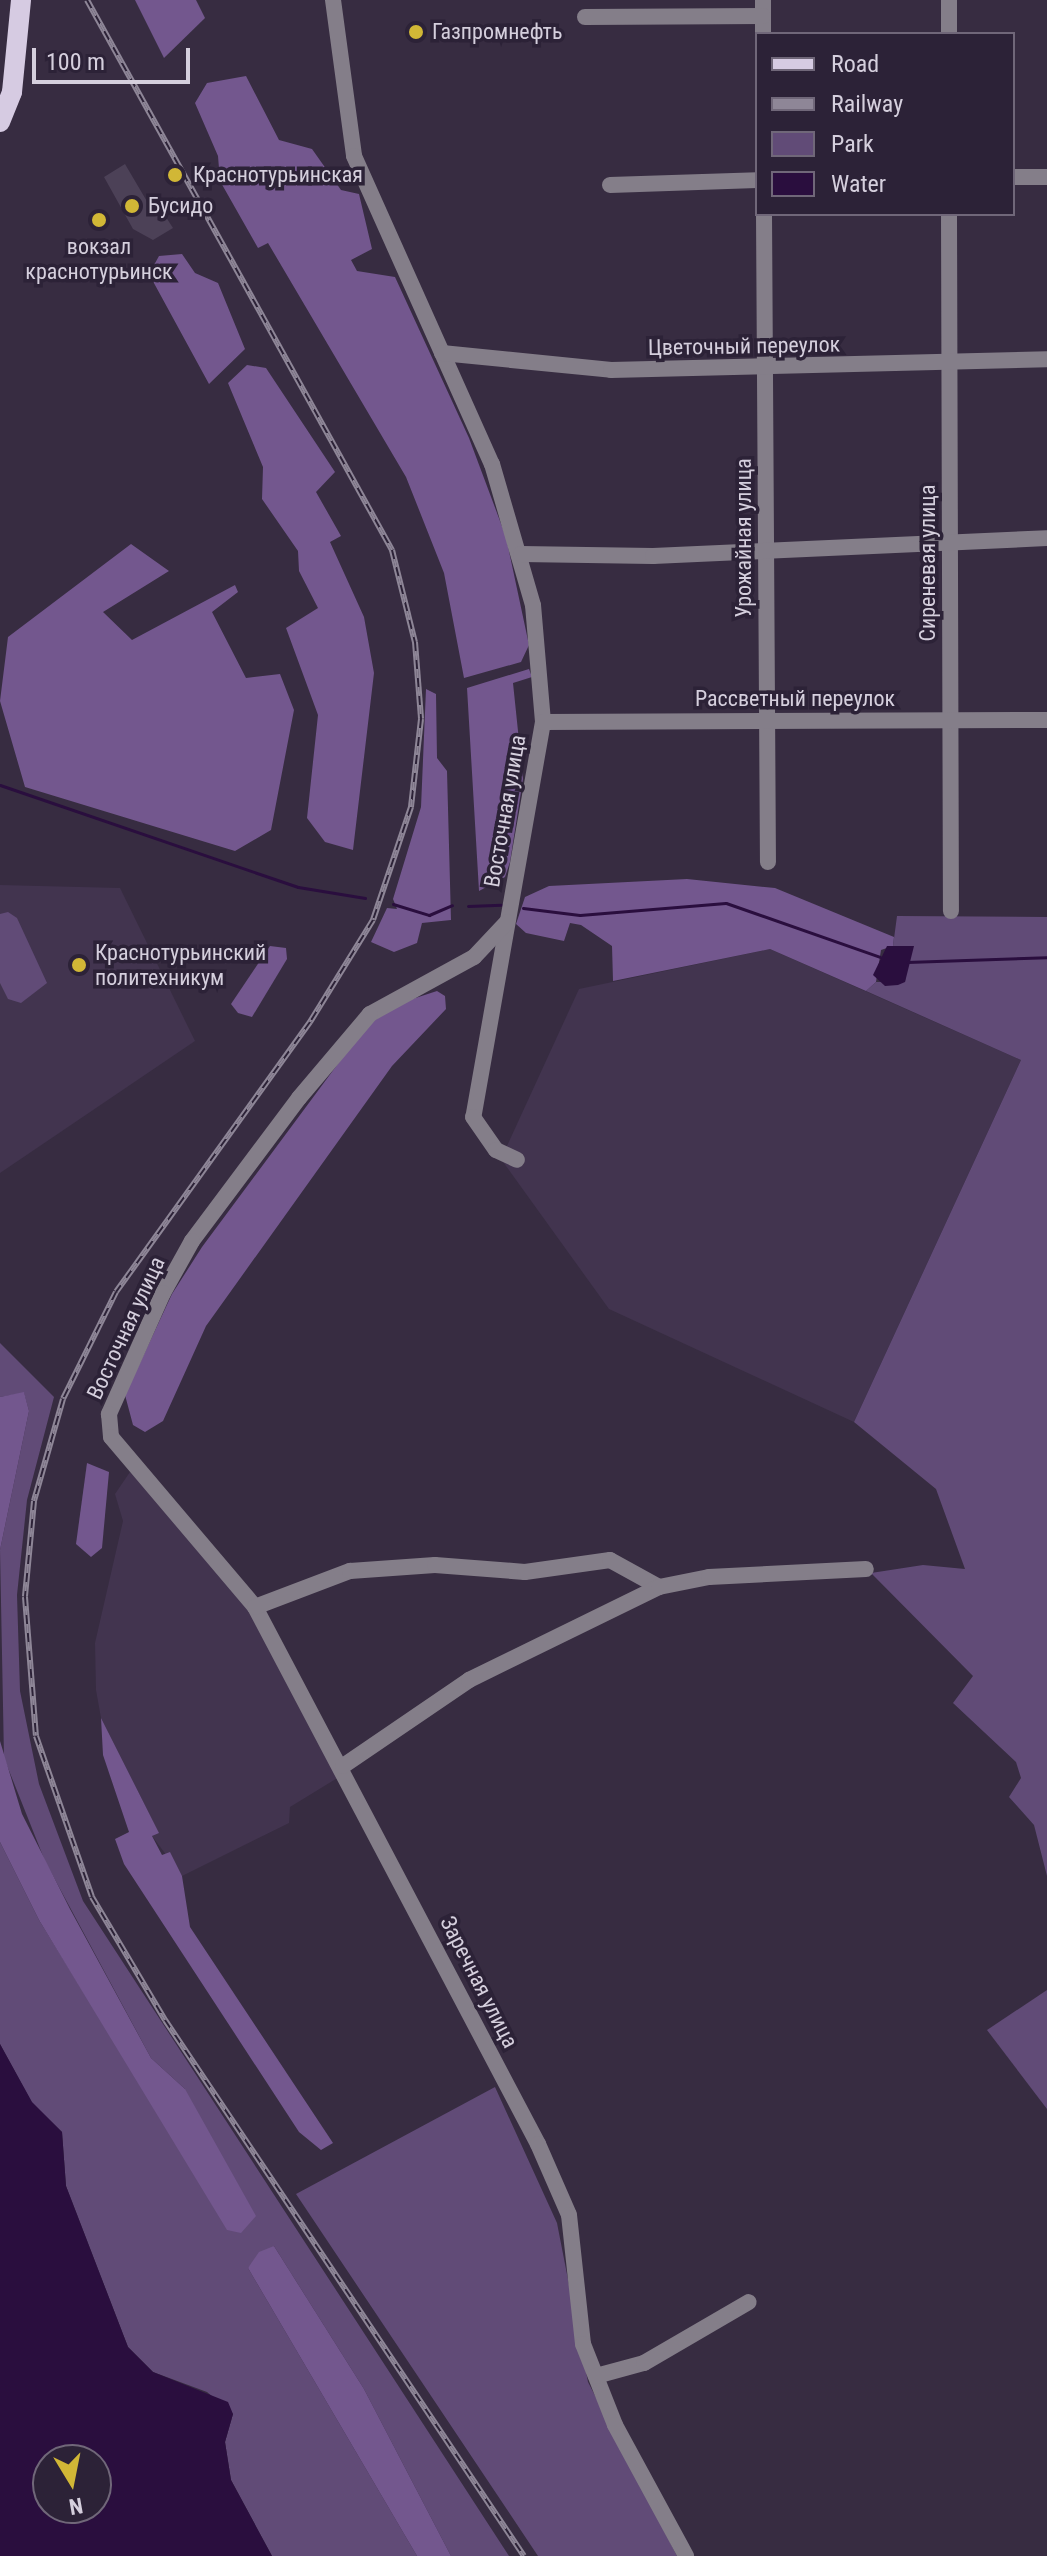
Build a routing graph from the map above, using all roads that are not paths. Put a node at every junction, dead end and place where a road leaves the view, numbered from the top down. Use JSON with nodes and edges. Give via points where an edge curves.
{"nodes":[{"id":1,"x":21,"y":0,"type":"edge"},
{"id":2,"x":333,"y":0,"type":"edge"},
{"id":3,"x":949,"y":0,"type":"edge"},
{"id":4,"x":763,"y":7,"type":"edge"},
{"id":5,"x":585,"y":17,"type":"dead end"},
{"id":6,"x":763,"y":32,"type":"edge"},
{"id":7,"x":949,"y":32,"type":"edge"},
{"id":8,"x":3,"y":105,"type":"edge"},
{"id":9,"x":1015,"y":177,"type":"edge"},
{"id":10,"x":1047,"y":177,"type":"edge"},
{"id":11,"x":755,"y":180,"type":"edge"},
{"id":12,"x":610,"y":185,"type":"dead end"},
{"id":13,"x":764,"y":216,"type":"edge"},
{"id":14,"x":949,"y":216,"type":"edge"},
{"id":15,"x":442,"y":353,"type":"junction"},
{"id":16,"x":1047,"y":359,"type":"edge"},
{"id":17,"x":949,"y":360,"type":"junction"},
{"id":18,"x":765,"y":371,"type":"junction"},
{"id":19,"x":950,"y":538,"type":"junction"},
{"id":20,"x":1047,"y":538,"type":"edge"},
{"id":21,"x":766,"y":552,"type":"junction"},
{"id":22,"x":521,"y":554,"type":"junction"},
{"id":23,"x":950,"y":720,"type":"junction"},
{"id":24,"x":1047,"y":720,"type":"edge"},
{"id":25,"x":767,"y":721,"type":"junction"},
{"id":26,"x":543,"y":722,"type":"junction"},
{"id":27,"x":768,"y":862,"type":"dead end"},
{"id":28,"x":951,"y":911,"type":"dead end"},
{"id":29,"x":507,"y":922,"type":"junction"},
{"id":30,"x":517,"y":1160,"type":"dead end"},
{"id":31,"x":158,"y":1493,"type":"joint"},
{"id":32,"x":866,"y":1569,"type":"dead end"},
{"id":33,"x":659,"y":1587,"type":"junction"},
{"id":34,"x":255,"y":1607,"type":"junction"},
{"id":35,"x":343,"y":1766,"type":"junction"},
{"id":36,"x":749,"y":2302,"type":"dead end"},
{"id":37,"x":596,"y":2376,"type":"junction"},
{"id":38,"x":686,"y":2556,"type":"edge"}],
"edges":[{"from":1,"to":8,"type":"main road"},
{"from":2,"to":15,"type":"street","name":"Восточная улица","via":[[354,156]]},
{"from":3,"to":7,"type":"street"},
{"from":4,"to":5,"type":"street"},
{"from":4,"to":6,"type":"street"},
{"from":9,"to":10,"type":"street"},
{"from":11,"to":12,"type":"street"},
{"from":13,"to":18,"type":"street","name":"Урожайная улица"},
{"from":14,"to":17,"type":"street","name":"Сиреневая улица"},
{"from":15,"to":18,"type":"street","name":"Цветочный переулок","via":[[507,364]]},
{"from":15,"to":22,"type":"street","name":"Восточная улица","via":[[492,464]]},
{"from":16,"to":17,"type":"street","name":"Цветочный переулок"},
{"from":17,"to":18,"type":"street","name":"Цветочный переулок"},
{"from":17,"to":19,"type":"street","name":"Сиреневая улица"},
{"from":18,"to":21,"type":"street","name":"Урожайная улица"},
{"from":19,"to":20,"type":"street"},
{"from":19,"to":21,"type":"street"},
{"from":19,"to":23,"type":"street","name":"Сиреневая улица"},
{"from":21,"to":22,"type":"street"},
{"from":21,"to":25,"type":"street","name":"Урожайная улица"},
{"from":22,"to":26,"type":"street","name":"Восточная улица","via":[[539,648]]},
{"from":23,"to":24,"type":"street","name":"Рассветный переулок"},
{"from":23,"to":25,"type":"street","name":"Рассветный переулок"},
{"from":23,"to":28,"type":"street","name":"Сиреневая улица"},
{"from":25,"to":26,"type":"street","name":"Рассветный переулок"},
{"from":25,"to":27,"type":"street","name":"Урожайная улица"},
{"from":26,"to":29,"type":"street","name":"Восточная улица"},
{"from":29,"to":30,"type":"street","via":[[473,1117],[496,1150]]},
{"from":29,"to":31,"type":"street","name":"Восточная улица","via":[[474,957],[384,1004],[353,1031],[192,1241],[109,1414],[111,1437],[125,1460]]},
{"from":31,"to":34,"type":"street","name":"Заречная улица"},
{"from":32,"to":33,"type":"street","via":[[709,1577]]},
{"from":33,"to":34,"type":"street","via":[[610,1560],[525,1572],[435,1565],[350,1571]]},
{"from":33,"to":35,"type":"street","via":[[469,1680]]},
{"from":34,"to":35,"type":"street","name":"Заречная улица"},
{"from":35,"to":37,"type":"street","name":"Заречная улица","via":[[569,2215],[583,2344]]},
{"from":36,"to":37,"type":"street","via":[[644,2363]]},
{"from":37,"to":38,"type":"street","name":"Заречная улица"}]}
